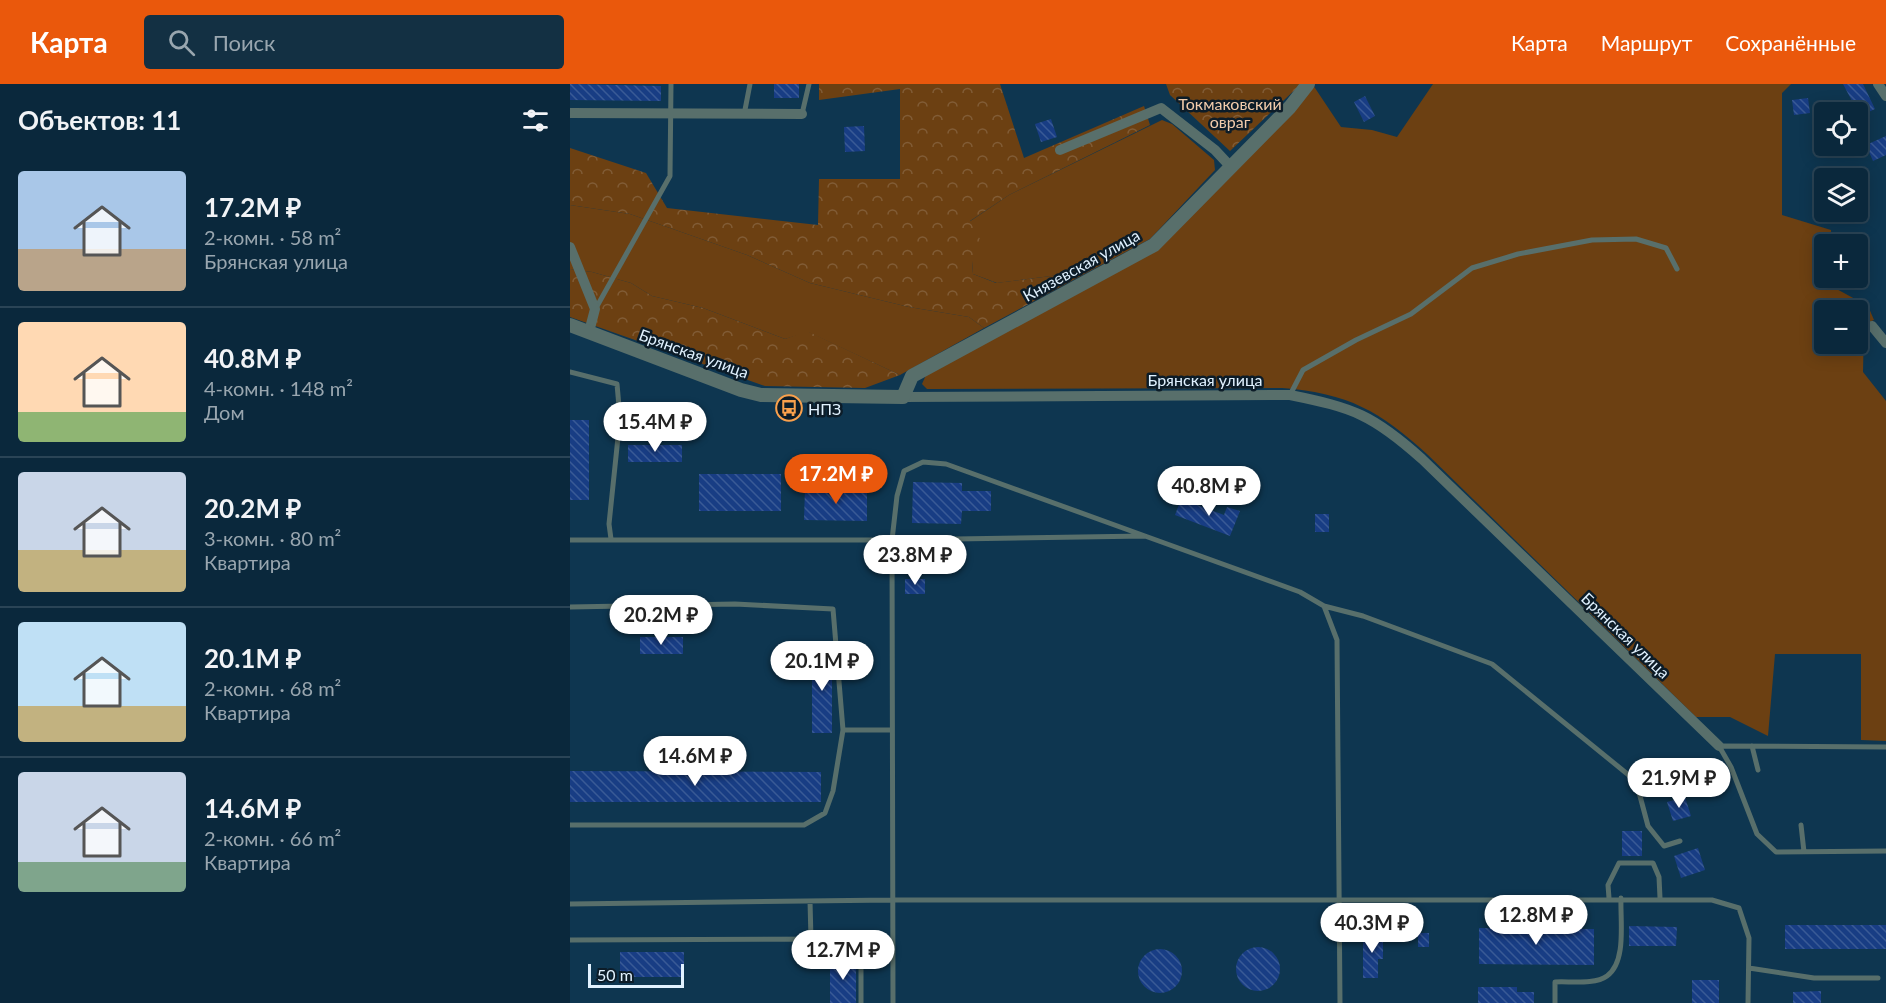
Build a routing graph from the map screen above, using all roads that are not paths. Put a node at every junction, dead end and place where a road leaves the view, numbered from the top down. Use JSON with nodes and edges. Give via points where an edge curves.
{"nodes":[{"id":1,"x":671,"y":84,"type":"edge"},
{"id":2,"x":750,"y":84,"type":"edge"},
{"id":3,"x":809,"y":84,"type":"edge"},
{"id":4,"x":1308,"y":84,"type":"edge"},
{"id":5,"x":1878,"y":84,"type":"edge"},
{"id":6,"x":1886,"y":96,"type":"edge"},
{"id":7,"x":570,"y":113,"type":"edge"},
{"id":8,"x":802,"y":114,"type":"joint"},
{"id":9,"x":669,"y":115,"type":"junction"},
{"id":10,"x":744,"y":115,"type":"junction"},
{"id":11,"x":1060,"y":150,"type":"dead end"},
{"id":12,"x":1229,"y":165,"type":"junction"},
{"id":13,"x":570,"y":247,"type":"edge"},
{"id":14,"x":1677,"y":269,"type":"dead end"},
{"id":15,"x":595,"y":309,"type":"junction"},
{"id":16,"x":570,"y":325,"type":"edge"},
{"id":17,"x":1872,"y":326,"type":"dead end"},
{"id":18,"x":589,"y":332,"type":"junction"},
{"id":19,"x":1886,"y":344,"type":"edge"},
{"id":20,"x":570,"y":372,"type":"edge"},
{"id":21,"x":1290,"y":395,"type":"junction"},
{"id":22,"x":903,"y":397,"type":"junction"},
{"id":23,"x":1145,"y":536,"type":"junction"},
{"id":24,"x":610,"y":539,"type":"junction"},
{"id":25,"x":570,"y":540,"type":"edge"},
{"id":26,"x":892,"y":540,"type":"junction"},
{"id":27,"x":1324,"y":606,"type":"junction"},
{"id":28,"x":570,"y":607,"type":"edge"},
{"id":29,"x":843,"y":730,"type":"junction"},
{"id":30,"x":892,"y":730,"type":"junction"},
{"id":31,"x":1719,"y":746,"type":"junction"},
{"id":32,"x":1752,"y":746,"type":"junction"},
{"id":33,"x":1886,"y":747,"type":"edge"},
{"id":34,"x":1758,"y":770,"type":"dead end"},
{"id":35,"x":570,"y":825,"type":"edge"},
{"id":36,"x":1801,"y":825,"type":"dead end"},
{"id":37,"x":1680,"y":842,"type":"dead end"},
{"id":38,"x":1886,"y":851,"type":"edge"},
{"id":39,"x":1804,"y":852,"type":"junction"},
{"id":40,"x":1609,"y":898,"type":"junction"},
{"id":41,"x":1621,"y":898,"type":"junction"},
{"id":42,"x":1660,"y":898,"type":"junction"},
{"id":43,"x":1340,"y":899,"type":"junction"},
{"id":44,"x":892,"y":900,"type":"junction"},
{"id":45,"x":810,"y":901,"type":"junction"},
{"id":46,"x":570,"y":904,"type":"edge"},
{"id":47,"x":811,"y":939,"type":"junction"},
{"id":48,"x":570,"y":940,"type":"edge"},
{"id":49,"x":1749,"y":968,"type":"junction"},
{"id":50,"x":1878,"y":978,"type":"dead end"},
{"id":51,"x":861,"y":1003,"type":"edge"},
{"id":52,"x":893,"y":1003,"type":"edge"},
{"id":53,"x":1340,"y":1003,"type":"edge"},
{"id":54,"x":1555,"y":1003,"type":"edge"},
{"id":55,"x":1748,"y":1003,"type":"edge"}],
"edges":[{"from":1,"to":9,"type":"lane"},
{"from":2,"to":10,"type":"lane"},
{"from":3,"to":8,"type":"lane"},
{"from":4,"to":12,"type":"street","name":"Князевская улица","via":[[1290,107]]},
{"from":5,"to":6,"type":"street"},
{"from":7,"to":9,"type":"street"},
{"from":8,"to":10,"type":"street"},
{"from":9,"to":10,"type":"street"},
{"from":9,"to":15,"type":"lane","via":[[670,176]]},
{"from":11,"to":12,"type":"street","via":[[1161,108]]},
{"from":12,"to":22,"type":"street","name":"Князевская улица","via":[[1154,245],[912,376]]},
{"from":13,"to":15,"type":"street"},
{"from":14,"to":21,"type":"lane","via":[[1666,248],[1636,239],[1592,240],[1518,254],[1472,268],[1411,314],[1303,370]]},
{"from":15,"to":18,"type":"street"},
{"from":16,"to":18,"type":"street","name":"Брянская улица"},
{"from":17,"to":19,"type":"street"},
{"from":18,"to":22,"type":"street","name":"Брянская улица","via":[[761,395]]},
{"from":20,"to":24,"type":"lane","via":[[617,384],[620,418]]},
{"from":21,"to":22,"type":"street","name":"Брянская улица"},
{"from":21,"to":31,"type":"street","name":"Брянская улица","via":[[1338,405],[1389,429]]},
{"from":23,"to":26,"type":"lane"},
{"from":23,"to":26,"type":"lane","via":[[946,464],[923,462],[904,471]]},
{"from":23,"to":27,"type":"lane","via":[[1300,592]]},
{"from":24,"to":25,"type":"lane"},
{"from":24,"to":26,"type":"lane"},
{"from":26,"to":30,"type":"lane"},
{"from":27,"to":37,"type":"lane","via":[[1363,616],[1492,664],[1636,781],[1648,826],[1664,846]]},
{"from":27,"to":43,"type":"lane","via":[[1337,640]]},
{"from":28,"to":29,"type":"lane","via":[[735,604],[833,609]]},
{"from":29,"to":30,"type":"lane"},
{"from":29,"to":35,"type":"lane","via":[[833,791],[825,813],[804,825]]},
{"from":30,"to":44,"type":"lane"},
{"from":31,"to":32,"type":"lane"},
{"from":31,"to":39,"type":"lane","via":[[1757,834],[1776,852]]},
{"from":32,"to":33,"type":"lane"},
{"from":32,"to":34,"type":"lane"},
{"from":36,"to":39,"type":"lane"},
{"from":38,"to":39,"type":"lane"},
{"from":40,"to":41,"type":"lane"},
{"from":40,"to":42,"type":"lane","via":[[1608,885],[1619,863],[1653,863],[1659,877]]},
{"from":40,"to":43,"type":"lane"},
{"from":41,"to":42,"type":"lane"},
{"from":41,"to":54,"type":"lane","via":[[1618,962],[1606,977],[1555,982]]},
{"from":42,"to":49,"type":"lane","via":[[1712,900],[1739,908],[1749,938]]},
{"from":43,"to":44,"type":"lane"},
{"from":43,"to":53,"type":"lane"},
{"from":44,"to":45,"type":"lane"},
{"from":44,"to":52,"type":"lane"},
{"from":45,"to":46,"type":"lane"},
{"from":45,"to":47,"type":"lane"},
{"from":47,"to":48,"type":"lane"},
{"from":47,"to":51,"type":"lane","via":[[861,939]]},
{"from":49,"to":50,"type":"lane","via":[[1814,978]]},
{"from":49,"to":55,"type":"lane"}]}
